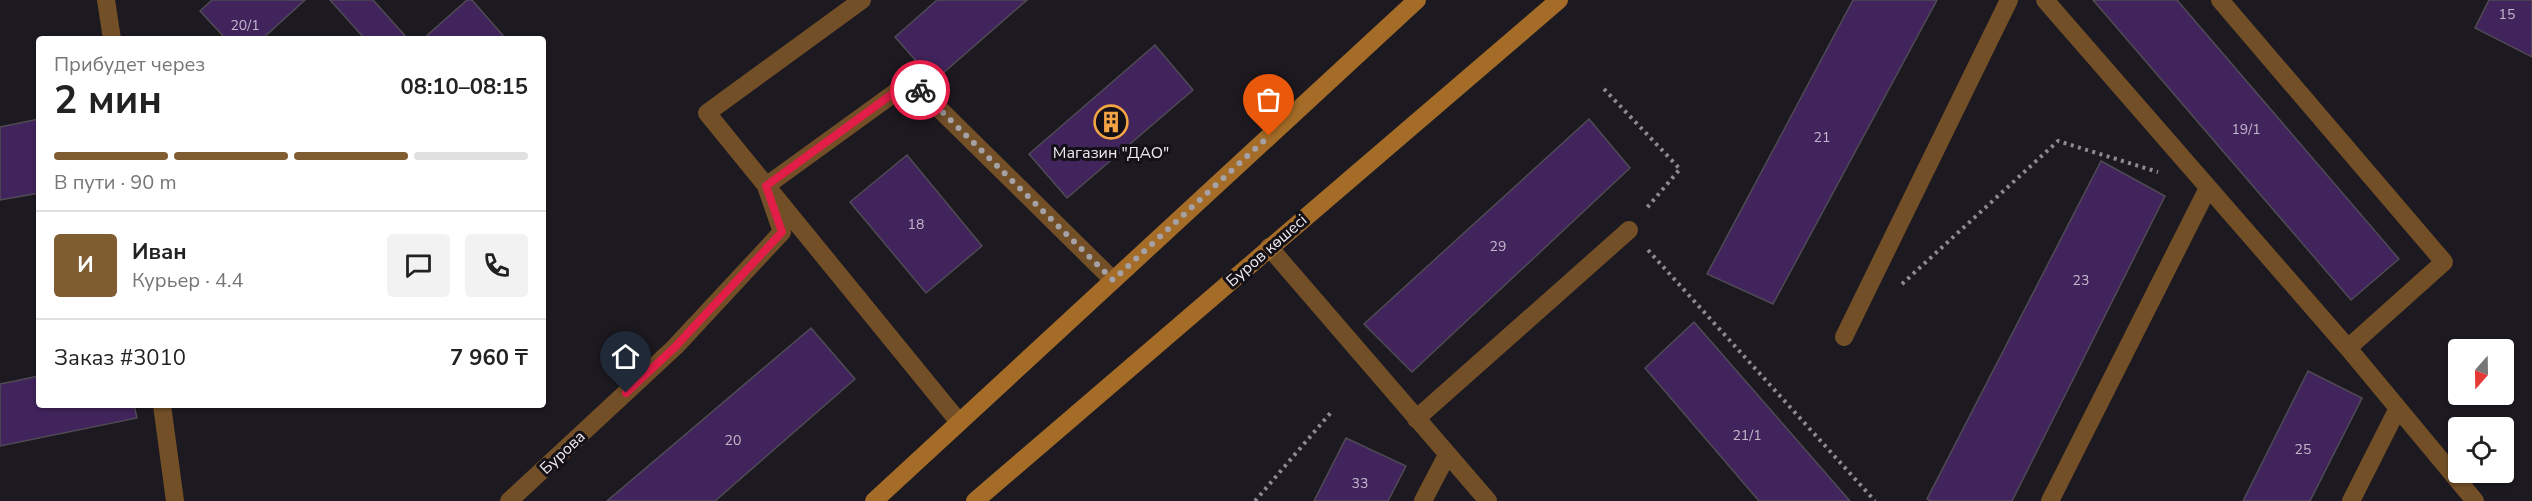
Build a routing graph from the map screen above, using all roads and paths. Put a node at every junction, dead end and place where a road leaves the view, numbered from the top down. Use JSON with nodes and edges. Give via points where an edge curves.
{"nodes":[{"id":1,"x":106,"y":0,"type":"edge"},
{"id":2,"x":1417,"y":0,"type":"edge"},
{"id":3,"x":1559,"y":0,"type":"edge"},
{"id":4,"x":2008,"y":0,"type":"edge"},
{"id":5,"x":2045,"y":0,"type":"edge"},
{"id":6,"x":2220,"y":0,"type":"edge"},
{"id":7,"x":855,"y":2,"type":"edge"},
{"id":8,"x":112,"y":36,"type":"edge"},
{"id":9,"x":1604,"y":89,"type":"dead end"},
{"id":10,"x":2165,"y":174,"type":"dead end"},
{"id":11,"x":766,"y":186,"type":"junction"},
{"id":12,"x":2208,"y":188,"type":"junction"},
{"id":13,"x":1629,"y":230,"type":"junction"},
{"id":14,"x":1269,"y":247,"type":"junction"},
{"id":15,"x":1113,"y":280,"type":"junction"},
{"id":16,"x":1896,"y":290,"type":"dead end"},
{"id":17,"x":1844,"y":337,"type":"dead end"},
{"id":18,"x":2348,"y":348,"type":"junction"},
{"id":19,"x":162,"y":408,"type":"edge"},
{"id":20,"x":2398,"y":408,"type":"junction"},
{"id":21,"x":1333,"y":410,"type":"dead end"},
{"id":22,"x":1416,"y":419,"type":"junction"},
{"id":23,"x":959,"y":422,"type":"junction"},
{"id":24,"x":1447,"y":456,"type":"junction"},
{"id":25,"x":175,"y":501,"type":"edge"},
{"id":26,"x":509,"y":501,"type":"edge"},
{"id":27,"x":874,"y":501,"type":"edge"},
{"id":28,"x":975,"y":501,"type":"edge"},
{"id":29,"x":1255,"y":501,"type":"edge"},
{"id":30,"x":1423,"y":501,"type":"edge"},
{"id":31,"x":1488,"y":501,"type":"edge"},
{"id":32,"x":1875,"y":501,"type":"edge"},
{"id":33,"x":2050,"y":501,"type":"edge"},
{"id":34,"x":2351,"y":501,"type":"edge"},
{"id":35,"x":2475,"y":501,"type":"edge"}],
"edges":[{"from":1,"to":8,"type":"street"},
{"from":2,"to":15,"type":"main road"},
{"from":3,"to":14,"type":"main road","name":"Буров көшесі"},
{"from":4,"to":17,"type":"street"},
{"from":5,"to":12,"type":"street"},
{"from":6,"to":18,"type":"street","via":[[2444,262]]},
{"from":7,"to":11,"type":"street","name":"Бурова","via":[[707,113]]},
{"from":9,"to":13,"type":"path","via":[[1680,169]]},
{"from":10,"to":16,"type":"path","via":[[2058,141]]},
{"from":11,"to":15,"type":"street","via":[[910,81]]},
{"from":11,"to":23,"type":"street","name":"Бурова"},
{"from":11,"to":26,"type":"street","name":"Бурова","via":[[782,232],[675,347]]},
{"from":12,"to":18,"type":"street"},
{"from":12,"to":33,"type":"street"},
{"from":13,"to":22,"type":"street"},
{"from":13,"to":32,"type":"path"},
{"from":14,"to":22,"type":"street"},
{"from":14,"to":28,"type":"main road","name":"Буров көшесі"},
{"from":15,"to":23,"type":"main road"},
{"from":18,"to":20,"type":"street"},
{"from":19,"to":25,"type":"street"},
{"from":20,"to":34,"type":"street"},
{"from":20,"to":35,"type":"street"},
{"from":21,"to":29,"type":"path"},
{"from":22,"to":24,"type":"street"},
{"from":23,"to":27,"type":"main road"},
{"from":24,"to":30,"type":"street"},
{"from":24,"to":31,"type":"street"}]}
